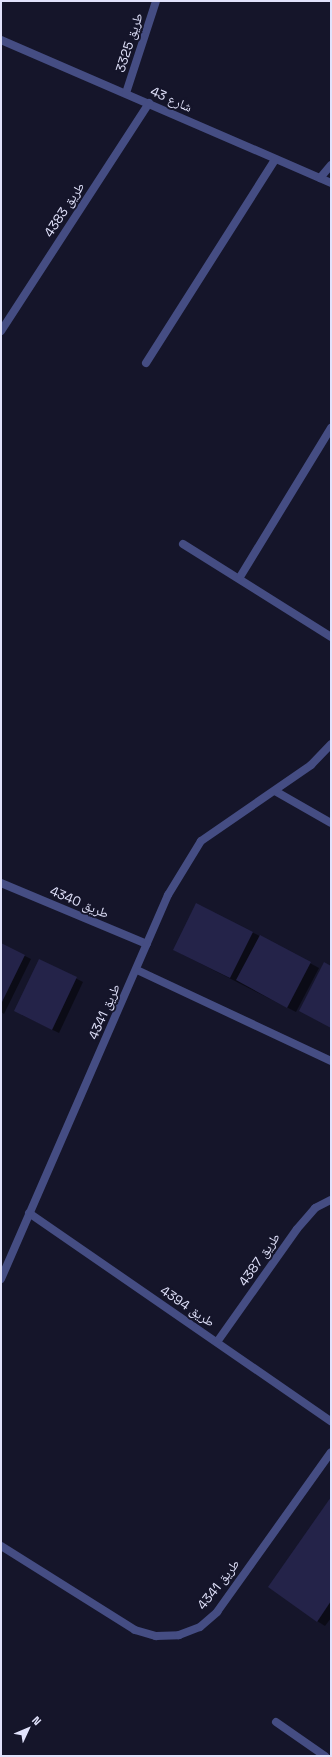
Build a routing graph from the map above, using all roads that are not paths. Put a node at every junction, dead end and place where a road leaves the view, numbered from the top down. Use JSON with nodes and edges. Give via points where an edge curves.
{"nodes":[{"id":1,"x":156,"y":1,"type":"edge"},
{"id":2,"x":1,"y":40,"type":"edge"},
{"id":3,"x":126,"y":93,"type":"junction"},
{"id":4,"x":149,"y":103,"type":"junction"},
{"id":5,"x":275,"y":160,"type":"junction"},
{"id":6,"x":331,"y":165,"type":"edge"},
{"id":7,"x":320,"y":178,"type":"junction"},
{"id":8,"x":331,"y":183,"type":"edge"},
{"id":9,"x":1,"y":331,"type":"edge"},
{"id":10,"x":146,"y":363,"type":"dead end"},
{"id":11,"x":331,"y":428,"type":"edge"},
{"id":12,"x":183,"y":544,"type":"dead end"},
{"id":13,"x":240,"y":577,"type":"junction"},
{"id":14,"x":331,"y":637,"type":"edge"},
{"id":15,"x":331,"y":744,"type":"edge"},
{"id":16,"x":275,"y":791,"type":"junction"},
{"id":17,"x":331,"y":823,"type":"edge"},
{"id":18,"x":1,"y":883,"type":"edge"},
{"id":19,"x":147,"y":944,"type":"junction"},
{"id":20,"x":137,"y":970,"type":"junction"},
{"id":21,"x":331,"y":1061,"type":"edge"},
{"id":22,"x":331,"y":1200,"type":"edge"},
{"id":23,"x":29,"y":1213,"type":"junction"},
{"id":24,"x":1,"y":1279,"type":"edge"},
{"id":25,"x":217,"y":1342,"type":"junction"},
{"id":26,"x":331,"y":1421,"type":"edge"},
{"id":27,"x":331,"y":1452,"type":"edge"},
{"id":28,"x":1,"y":1546,"type":"edge"},
{"id":29,"x":276,"y":1722,"type":"dead end"},
{"id":30,"x":325,"y":1756,"type":"edge"}],
"edges":[{"from":1,"to":3,"type":"street","name":"طريق 3325"},
{"from":2,"to":3,"type":"street","name":"شارع 43"},
{"from":3,"to":4,"type":"street","name":"شارع 43"},
{"from":4,"to":5,"type":"street","name":"شارع 43"},
{"from":4,"to":9,"type":"street","name":"طريق 4383"},
{"from":5,"to":7,"type":"street","name":"شارع 43"},
{"from":5,"to":10,"type":"street"},
{"from":6,"to":7,"type":"street"},
{"from":7,"to":8,"type":"street","name":"شارع 43"},
{"from":11,"to":13,"type":"street"},
{"from":12,"to":13,"type":"street"},
{"from":13,"to":14,"type":"street"},
{"from":15,"to":16,"type":"street","name":"طريق 4341","via":[[311,765]]},
{"from":16,"to":17,"type":"street"},
{"from":16,"to":19,"type":"street","name":"طريق 4341","via":[[201,841],[168,895]]},
{"from":18,"to":19,"type":"street","name":"طريق 4340"},
{"from":19,"to":20,"type":"street","name":"طريق 4341"},
{"from":20,"to":21,"type":"street"},
{"from":20,"to":23,"type":"street","name":"طريق 4341"},
{"from":22,"to":25,"type":"street","name":"طريق 4387","via":[[315,1208],[297,1229]]},
{"from":23,"to":24,"type":"street","name":"طريق 4341"},
{"from":23,"to":25,"type":"street","name":"طريق 4394"},
{"from":25,"to":26,"type":"street","name":"طريق 4394"},
{"from":27,"to":28,"type":"street","name":"طريق 4341","via":[[216,1612],[200,1627],[179,1635],[156,1636],[135,1630]]},
{"from":29,"to":30,"type":"street"}]}
